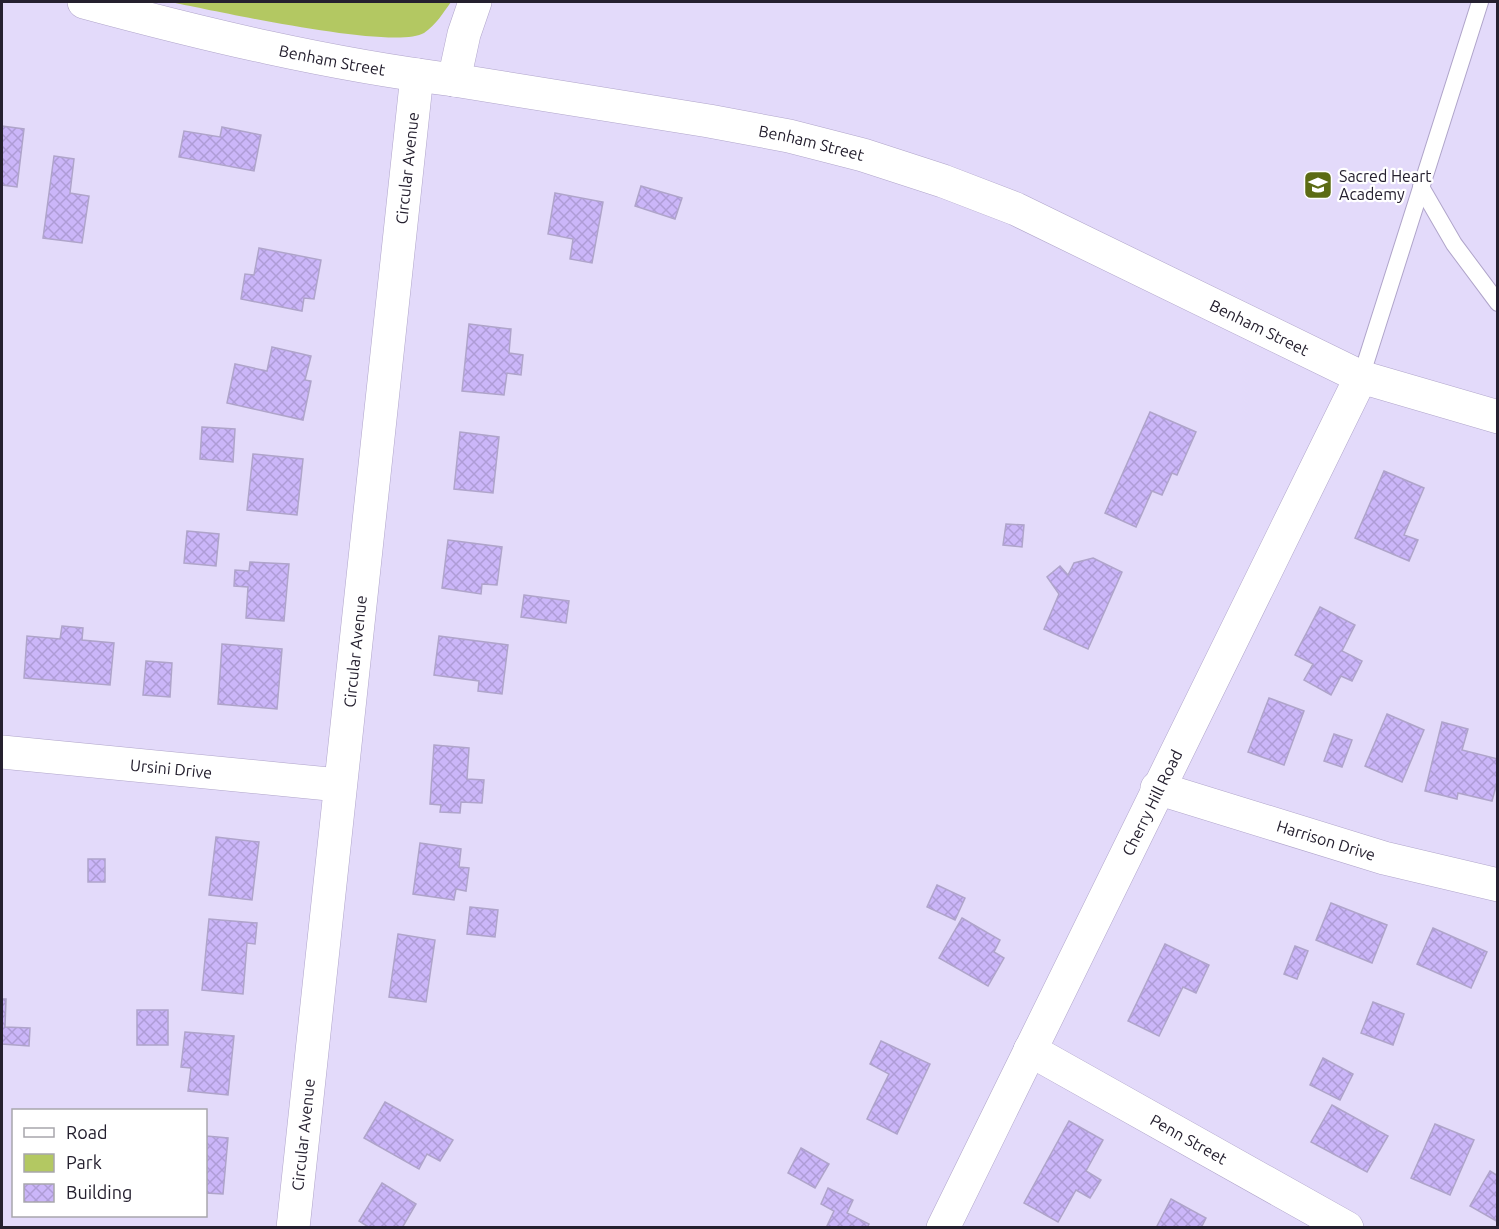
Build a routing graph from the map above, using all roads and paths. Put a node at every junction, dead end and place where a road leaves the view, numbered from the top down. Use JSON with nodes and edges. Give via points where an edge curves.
{"nodes":[{"id":1,"x":84,"y":2,"type":"edge"},
{"id":2,"x":475,"y":2,"type":"edge"},
{"id":3,"x":1480,"y":2,"type":"edge"},
{"id":4,"x":417,"y":75,"type":"junction"},
{"id":5,"x":454,"y":80,"type":"junction"},
{"id":6,"x":1421,"y":187,"type":"junction"},
{"id":7,"x":1497,"y":303,"type":"edge"},
{"id":8,"x":1361,"y":377,"type":"junction"},
{"id":9,"x":1497,"y":417,"type":"edge"},
{"id":10,"x":2,"y":752,"type":"edge"},
{"id":11,"x":339,"y":784,"type":"junction"},
{"id":12,"x":1157,"y":788,"type":"junction"},
{"id":13,"x":1497,"y":885,"type":"edge"},
{"id":14,"x":1030,"y":1050,"type":"junction"},
{"id":15,"x":293,"y":1227,"type":"edge"},
{"id":16,"x":943,"y":1227,"type":"edge"},
{"id":17,"x":1347,"y":1227,"type":"edge"}],
"edges":[{"from":1,"to":4,"type":"street","name":"Benham Street","via":[[229,40]]},
{"from":2,"to":5,"type":"street"},
{"from":3,"to":6,"type":"lane"},
{"from":4,"to":5,"type":"street","name":"Benham Street"},
{"from":4,"to":11,"type":"street","name":"Circular Avenue"},
{"from":5,"to":8,"type":"street","name":"Benham Street","via":[[789,136],[943,181],[1016,209]]},
{"from":6,"to":7,"type":"lane","via":[[1454,244]]},
{"from":6,"to":8,"type":"lane"},
{"from":8,"to":9,"type":"street","name":"Benham Street"},
{"from":8,"to":12,"type":"street","name":"Cherry Hill Road"},
{"from":10,"to":11,"type":"street","name":"Ursini Drive"},
{"from":11,"to":15,"type":"street","name":"Circular Avenue"},
{"from":12,"to":13,"type":"street","name":"Harrison Drive","via":[[1384,858]]},
{"from":12,"to":14,"type":"street","name":"Cherry Hill Road"},
{"from":14,"to":16,"type":"street","name":"Cherry Hill Road"},
{"from":14,"to":17,"type":"street","name":"Penn Street"}]}
